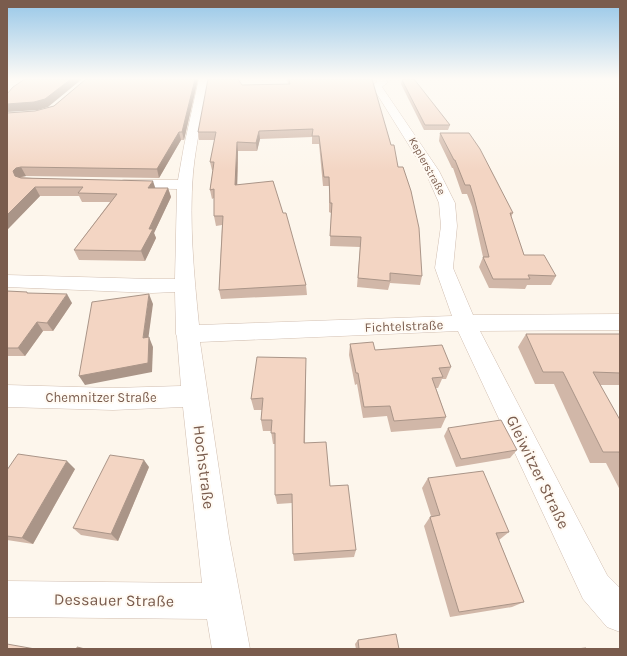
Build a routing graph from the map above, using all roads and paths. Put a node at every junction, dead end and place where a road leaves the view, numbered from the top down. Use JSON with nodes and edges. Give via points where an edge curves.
{"nodes":[{"id":1,"x":198,"y":110,"type":"edge"},
{"id":2,"x":393,"y":110,"type":"edge"},
{"id":3,"x":112,"y":184,"type":"edge"},
{"id":4,"x":185,"y":185,"type":"junction"},
{"id":5,"x":7,"y":281,"type":"edge"},
{"id":6,"x":184,"y":285,"type":"junction"},
{"id":7,"x":620,"y":322,"type":"edge"},
{"id":8,"x":465,"y":323,"type":"junction"},
{"id":9,"x":187,"y":334,"type":"junction"},
{"id":10,"x":7,"y":396,"type":"edge"},
{"id":11,"x":195,"y":396,"type":"junction"},
{"id":12,"x":7,"y":599,"type":"edge"},
{"id":13,"x":221,"y":601,"type":"junction"},
{"id":14,"x":620,"y":614,"type":"edge"},
{"id":15,"x":231,"y":649,"type":"edge"}],
"edges":[{"from":1,"to":4,"type":"street","name":"Hochstraße"},
{"from":2,"to":8,"type":"street","name":"Keplerstraße","via":[[432,171],[447,203],[449,226],[444,268]]},
{"from":3,"to":4,"type":"street"},
{"from":4,"to":6,"type":"street","name":"Hochstraße"},
{"from":5,"to":6,"type":"street"},
{"from":6,"to":9,"type":"street","name":"Hochstraße"},
{"from":7,"to":8,"type":"street","name":"Fichtelstraße"},
{"from":8,"to":9,"type":"street","name":"Fichtelstraße"},
{"from":8,"to":14,"type":"street","name":"Gleiwitzer Straße","via":[[595,587]]},
{"from":9,"to":11,"type":"street","name":"Hochstraße"},
{"from":10,"to":11,"type":"street","name":"Chemnitzer Straße","via":[[113,400]]},
{"from":11,"to":13,"type":"street","name":"Hochstraße"},
{"from":12,"to":13,"type":"street","name":"Dessauer Straße"},
{"from":13,"to":15,"type":"street","name":"Hochstraße"}]}
